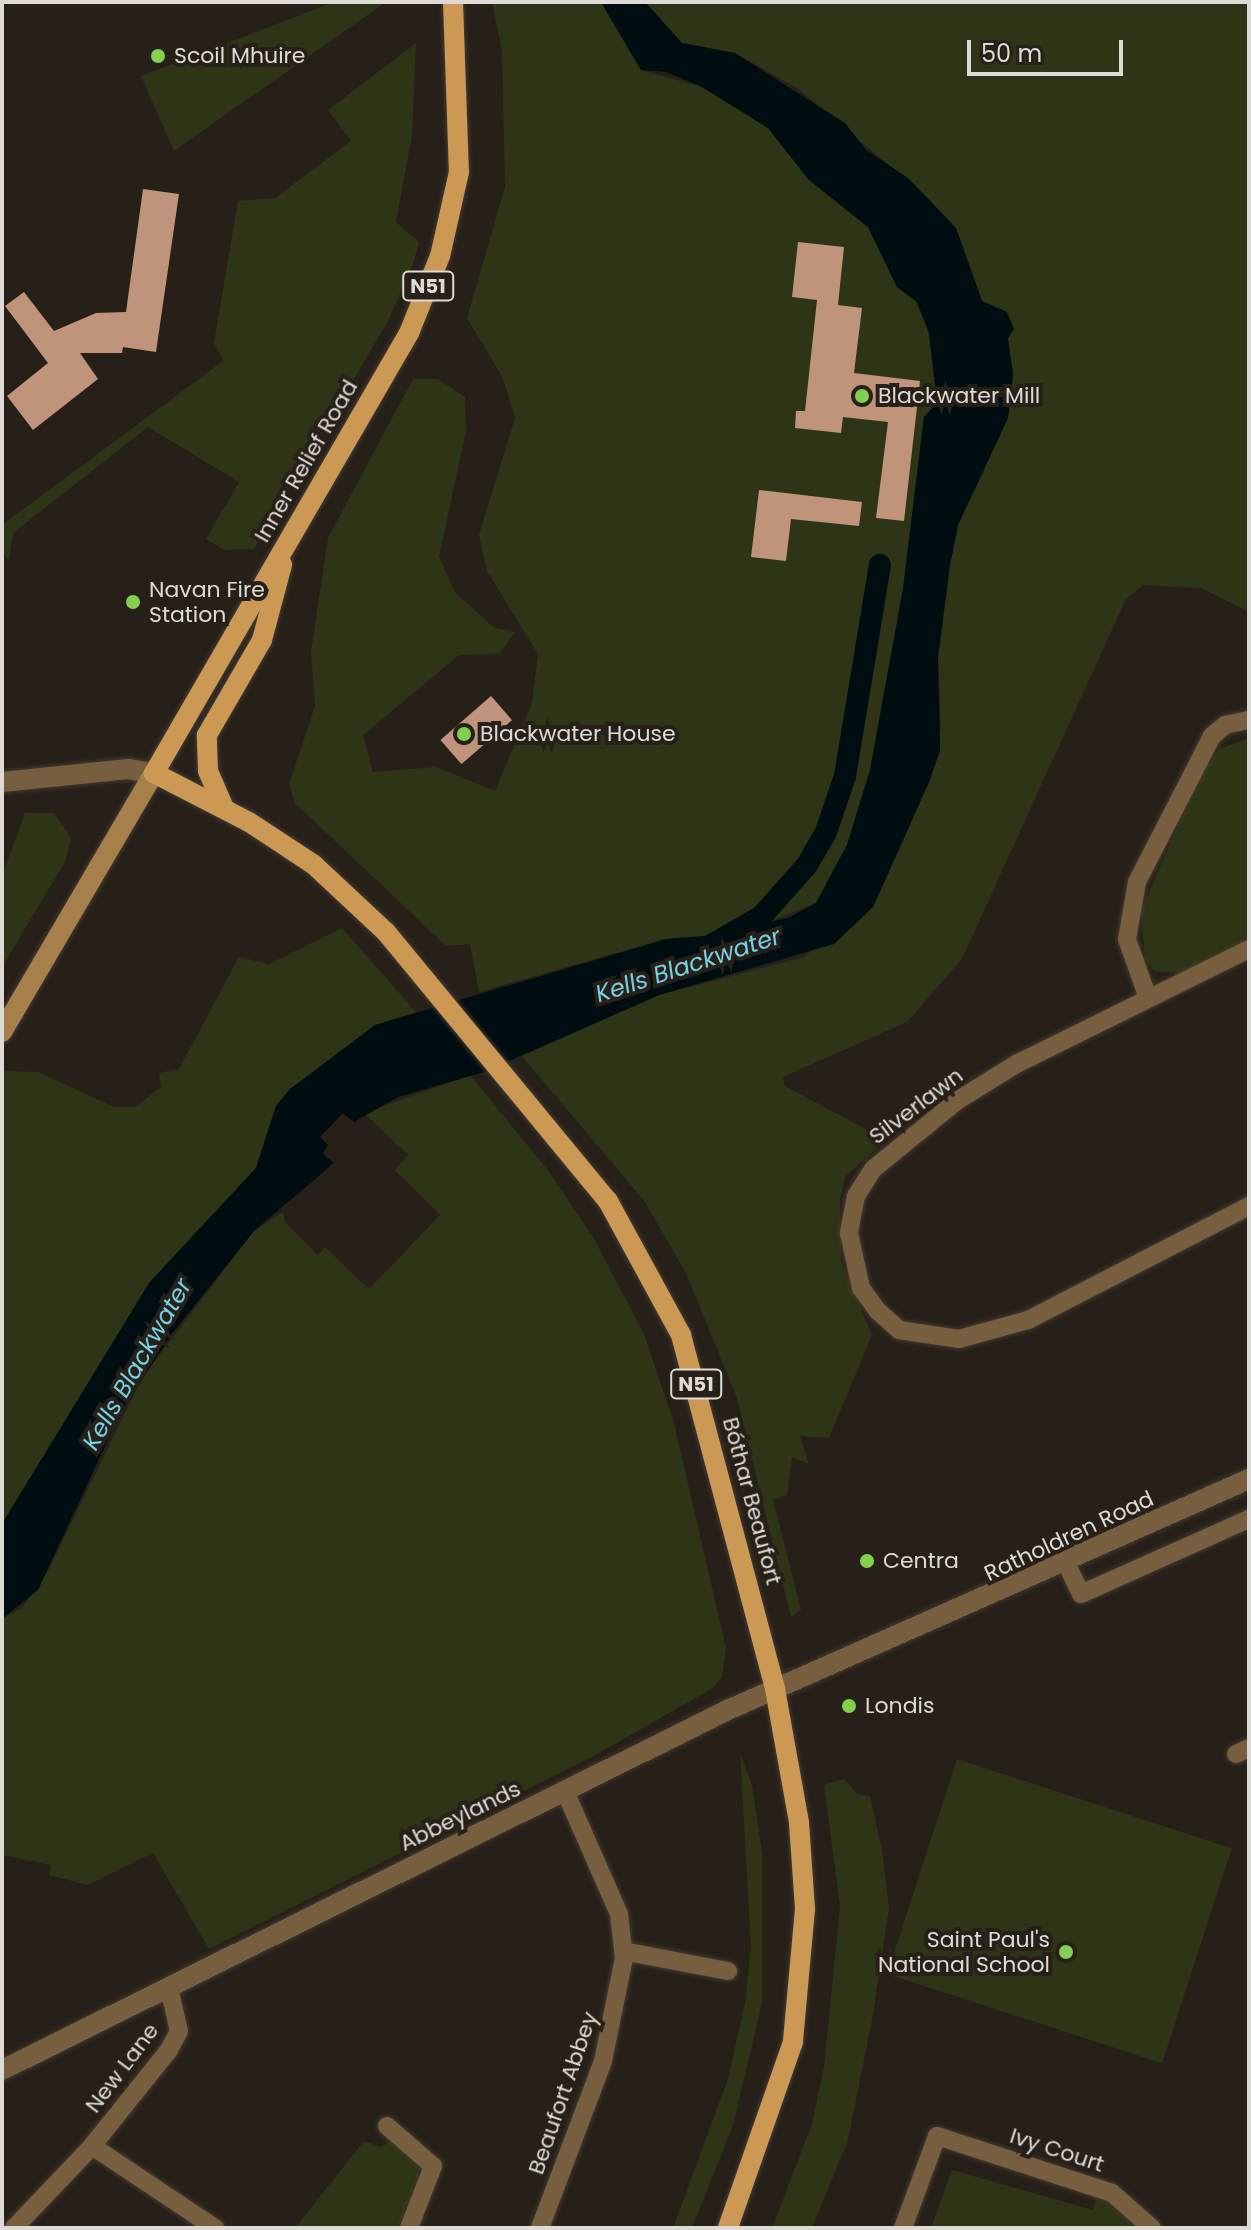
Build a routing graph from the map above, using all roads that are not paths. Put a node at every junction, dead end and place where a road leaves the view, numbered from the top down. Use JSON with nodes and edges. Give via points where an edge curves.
{"nodes":[{"id":1,"x":453,"y":2,"type":"edge"},
{"id":2,"x":288,"y":539,"type":"junction"},
{"id":3,"x":1249,"y":720,"type":"edge"},
{"id":4,"x":154,"y":773,"type":"junction"},
{"id":5,"x":2,"y":782,"type":"edge"},
{"id":6,"x":224,"y":808,"type":"junction"},
{"id":7,"x":1249,"y":949,"type":"edge"},
{"id":8,"x":1148,"y":998,"type":"junction"},
{"id":9,"x":2,"y":1032,"type":"edge"},
{"id":10,"x":1249,"y":1206,"type":"edge"},
{"id":11,"x":1249,"y":1479,"type":"edge"},
{"id":12,"x":1249,"y":1519,"type":"edge"},
{"id":13,"x":1066,"y":1563,"type":"junction"},
{"id":14,"x":775,"y":1689,"type":"junction"},
{"id":15,"x":565,"y":1791,"type":"junction"},
{"id":16,"x":623,"y":1951,"type":"junction"},
{"id":17,"x":728,"y":1971,"type":"dead end"},
{"id":18,"x":170,"y":1992,"type":"junction"},
{"id":19,"x":2,"y":2070,"type":"edge"},
{"id":20,"x":387,"y":2126,"type":"dead end"},
{"id":21,"x":92,"y":2146,"type":"junction"},
{"id":22,"x":14,"y":2228,"type":"edge"},
{"id":23,"x":215,"y":2228,"type":"edge"},
{"id":24,"x":409,"y":2228,"type":"edge"},
{"id":25,"x":540,"y":2228,"type":"edge"},
{"id":26,"x":728,"y":2228,"type":"edge"},
{"id":27,"x":903,"y":2228,"type":"edge"},
{"id":28,"x":1152,"y":2228,"type":"edge"}],
"edges":[{"from":1,"to":2,"type":"main road","name":"Inner Relief Road","number":"N51","via":[[459,172],[440,256],[409,333]]},
{"from":2,"to":4,"type":"main road","name":"Inner Relief Road","number":"N51"},
{"from":2,"to":6,"type":"main road","via":[[262,640],[207,735],[208,771]]},
{"from":3,"to":8,"type":"street","via":[[1225,725],[1212,736],[1137,882],[1127,939]]},
{"from":4,"to":5,"type":"street","via":[[128,769]]},
{"from":4,"to":6,"type":"main road","number":"N51"},
{"from":4,"to":9,"type":"main road","name":"Inner Relief Road"},
{"from":6,"to":14,"type":"main road","name":"Bóthar Beaufort","number":"N51","via":[[313,864],[421,972],[608,1201],[681,1335]]},
{"from":7,"to":8,"type":"street","name":"Silverlawn"},
{"from":8,"to":10,"type":"street","name":"Silverlawn","via":[[958,1100],[873,1169],[856,1196],[849,1233],[861,1288],[899,1330],[926,1338],[981,1335],[1040,1314]]},
{"from":11,"to":13,"type":"street","name":"Ratholdren Road"},
{"from":12,"to":13,"type":"street","via":[[1081,1594]]},
{"from":13,"to":14,"type":"street","name":"Ratholdren Road"},
{"from":14,"to":15,"type":"street","name":"Abbeylands"},
{"from":14,"to":26,"type":"main road","name":"Bóthar Beaufort","number":"N51","via":[[799,1823],[804,1972],[779,2092]]},
{"from":15,"to":16,"type":"street","name":"Beaufort Abbey","via":[[619,1914]]},
{"from":15,"to":18,"type":"street","name":"Abbeylands"},
{"from":16,"to":17,"type":"street"},
{"from":16,"to":25,"type":"street","name":"Beaufort Abbey","via":[[606,2048]]},
{"from":18,"to":19,"type":"street","name":"New Lane"},
{"from":18,"to":21,"type":"street","name":"New Lane","via":[[179,2031]]},
{"from":20,"to":24,"type":"street","via":[[433,2166]]},
{"from":21,"to":22,"type":"street","name":"New Lane"},
{"from":21,"to":23,"type":"street"},
{"from":27,"to":28,"type":"street","name":"Ivy Court","via":[[937,2136],[1112,2193]]}]}
